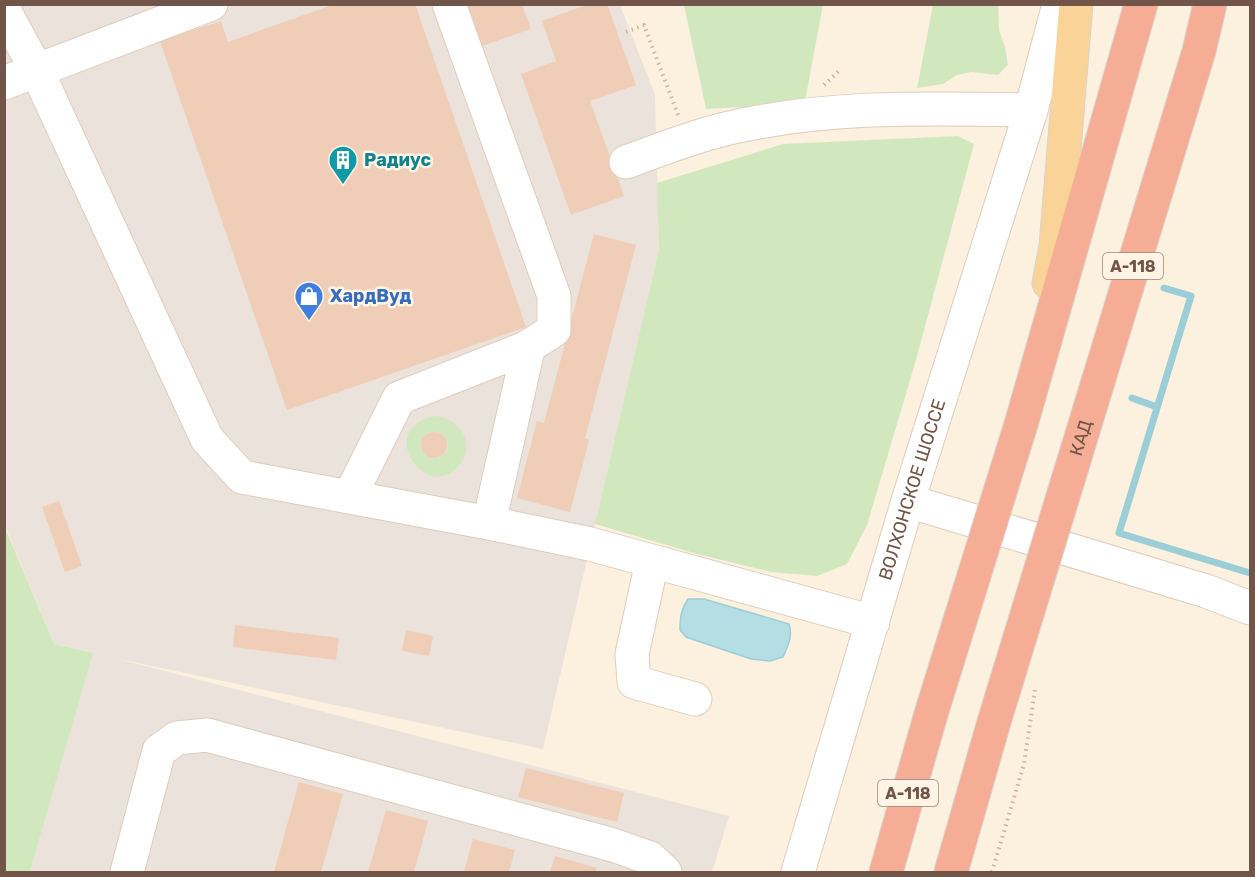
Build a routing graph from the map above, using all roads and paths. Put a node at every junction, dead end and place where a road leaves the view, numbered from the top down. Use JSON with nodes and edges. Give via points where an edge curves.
{"nodes":[{"id":1,"x":212,"y":4,"type":"edge"},
{"id":2,"x":449,"y":4,"type":"edge"},
{"id":3,"x":1059,"y":4,"type":"edge"},
{"id":4,"x":1076,"y":4,"type":"edge"},
{"id":5,"x":1141,"y":4,"type":"edge"},
{"id":6,"x":1210,"y":4,"type":"edge"},
{"id":7,"x":1217,"y":4,"type":"edge"},
{"id":8,"x":4,"y":10,"type":"edge"},
{"id":9,"x":626,"y":32,"type":"dead end"},
{"id":10,"x":1199,"y":51,"type":"junction"},
{"id":11,"x":37,"y":71,"type":"junction"},
{"id":12,"x":4,"y":83,"type":"edge"},
{"id":13,"x":1031,"y":110,"type":"junction"},
{"id":14,"x":687,"y":141,"type":"junction"},
{"id":15,"x":626,"y":162,"type":"dead end"},
{"id":16,"x":526,"y":348,"type":"junction"},
{"id":17,"x":1023,"y":421,"type":"junction"},
{"id":18,"x":350,"y":496,"type":"junction"},
{"id":19,"x":908,"y":501,"type":"junction"},
{"id":20,"x":489,"y":522,"type":"junction"},
{"id":21,"x":652,"y":562,"type":"junction"},
{"id":22,"x":1251,"y":608,"type":"edge"},
{"id":23,"x":873,"y":622,"type":"junction"},
{"id":24,"x":695,"y":699,"type":"dead end"},
{"id":25,"x":1024,"y":764,"type":"dead end"},
{"id":26,"x":127,"y":873,"type":"edge"},
{"id":27,"x":664,"y":873,"type":"edge"},
{"id":28,"x":798,"y":873,"type":"edge"},
{"id":29,"x":886,"y":873,"type":"edge"},
{"id":30,"x":951,"y":873,"type":"edge"},
{"id":31,"x":992,"y":873,"type":"edge"}],
"edges":[{"from":1,"to":11,"type":"street"},
{"from":2,"to":16,"type":"street","via":[[554,296],[554,330]]},
{"from":3,"to":13,"type":"street","name":"ВОЛХОНСКОЕ ШОССЕ"},
{"from":4,"to":17,"type":"main road","via":[[1056,246]]},
{"from":5,"to":17,"type":"highway","number":"А-118"},
{"from":6,"to":10,"type":"highway","name":"КАД","number":"А-118"},
{"from":7,"to":10,"type":"highway"},
{"from":8,"to":11,"type":"street"},
{"from":9,"to":14,"type":"path","via":[[644,25]]},
{"from":10,"to":30,"type":"highway","name":"КАД","number":"А-118","bridge":true},
{"from":11,"to":12,"type":"street"},
{"from":11,"to":18,"type":"street","via":[[207,438],[242,477]]},
{"from":13,"to":14,"type":"street","via":[[900,108],[818,113],[722,130]]},
{"from":13,"to":19,"type":"street","name":"ВОЛХОНСКОЕ ШОССЕ"},
{"from":14,"to":15,"type":"street"},
{"from":16,"to":18,"type":"street","via":[[399,398]]},
{"from":16,"to":20,"type":"street"},
{"from":17,"to":29,"type":"highway","number":"А-118","bridge":true,"via":[[931,714]]},
{"from":18,"to":20,"type":"street"},
{"from":19,"to":22,"type":"street","via":[[1195,587]]},
{"from":19,"to":23,"type":"street","name":"ВОЛХОНСКОЕ ШОССЕ"},
{"from":20,"to":21,"type":"street"},
{"from":21,"to":23,"type":"street"},
{"from":21,"to":24,"type":"street","via":[[632,654],[634,682]]},
{"from":23,"to":28,"type":"street","name":"ВОЛХОНСКОЕ ШОССЕ"},
{"from":25,"to":31,"type":"path"},
{"from":26,"to":27,"type":"street","via":[[159,752],[177,738],[207,735],[613,845],[650,858]]}]}
